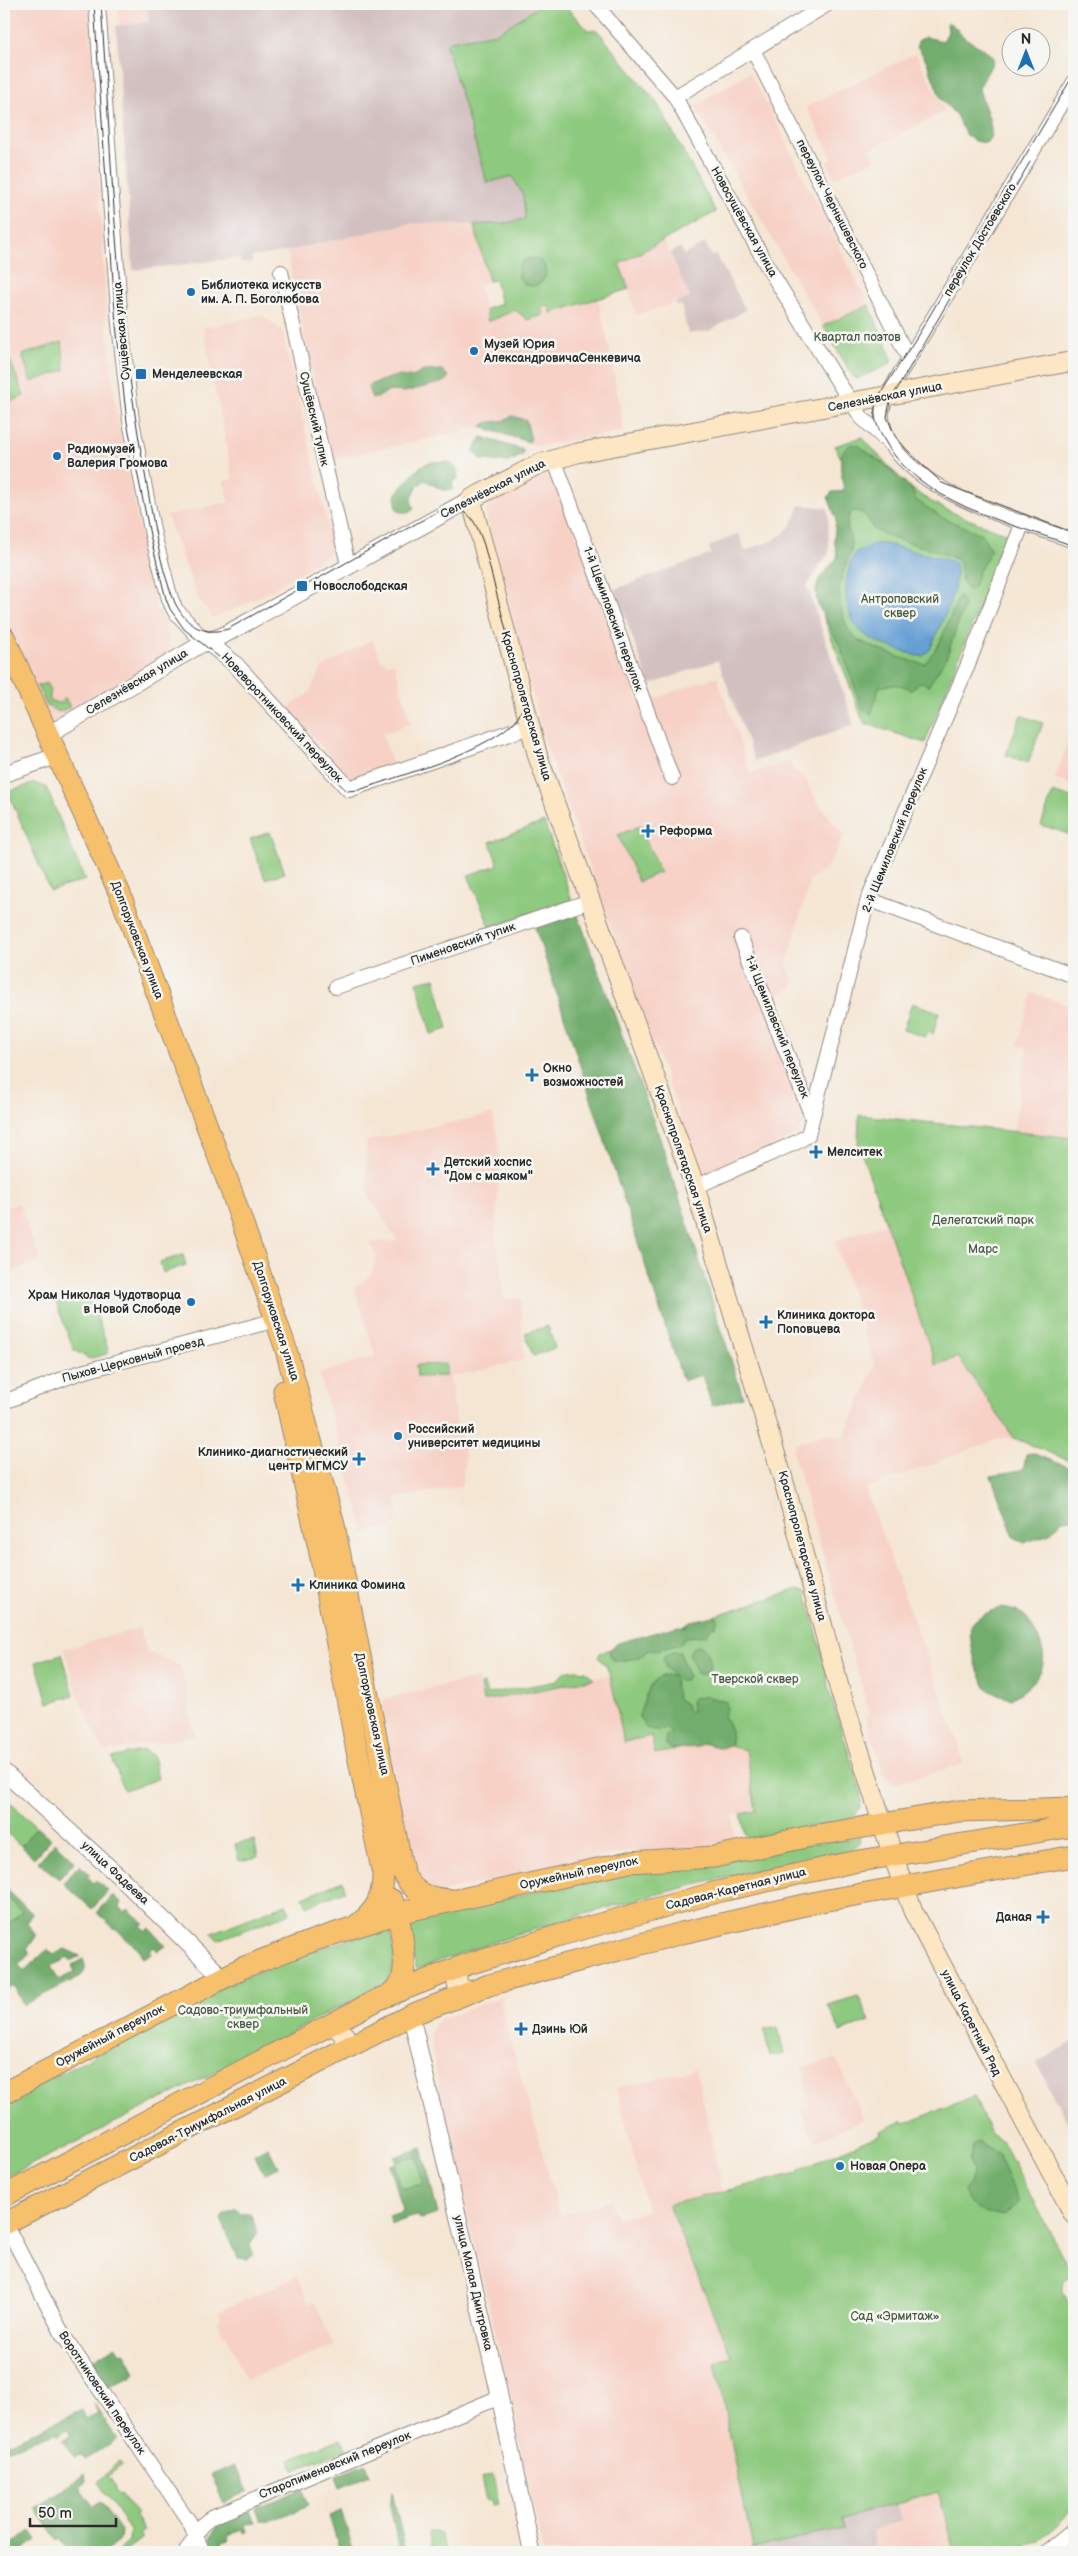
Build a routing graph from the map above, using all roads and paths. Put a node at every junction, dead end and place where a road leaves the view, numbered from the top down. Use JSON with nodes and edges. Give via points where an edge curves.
{"nodes":[{"id":1,"x":97,"y":4,"type":"edge"},
{"id":2,"x":595,"y":4,"type":"edge"},
{"id":3,"x":828,"y":4,"type":"edge"},
{"id":4,"x":753,"y":50,"type":"junction"},
{"id":5,"x":1074,"y":82,"type":"edge"},
{"id":6,"x":675,"y":97,"type":"junction"},
{"id":7,"x":281,"y":272,"type":"dead end"},
{"id":8,"x":909,"y":359,"type":"junction"},
{"id":9,"x":1074,"y":361,"type":"edge"},
{"id":10,"x":886,"y":398,"type":"junction"},
{"id":11,"x":853,"y":403,"type":"junction"},
{"id":12,"x":889,"y":443,"type":"junction"},
{"id":13,"x":554,"y":459,"type":"junction"},
{"id":14,"x":471,"y":499,"type":"junction"},
{"id":15,"x":1023,"y":522,"type":"junction"},
{"id":16,"x":1074,"y":541,"type":"edge"},
{"id":17,"x":348,"y":565,"type":"junction"},
{"id":18,"x":4,"y":637,"type":"edge"},
{"id":19,"x":205,"y":642,"type":"junction"},
{"id":20,"x":4,"y":665,"type":"edge"},
{"id":21,"x":529,"y":726,"type":"junction"},
{"id":22,"x":49,"y":734,"type":"junction"},
{"id":23,"x":48,"y":760,"type":"junction"},
{"id":24,"x":4,"y":774,"type":"edge"},
{"id":25,"x":672,"y":778,"type":"dead end"},
{"id":26,"x":874,"y":901,"type":"junction"},
{"id":27,"x":590,"y":902,"type":"junction"},
{"id":28,"x":741,"y":938,"type":"dead end"},
{"id":29,"x":1074,"y":976,"type":"edge"},
{"id":30,"x":336,"y":987,"type":"dead end"},
{"id":31,"x":812,"y":1117,"type":"junction"},
{"id":32,"x":695,"y":1188,"type":"junction"},
{"id":33,"x":265,"y":1323,"type":"junction"},
{"id":34,"x":4,"y":1402,"type":"edge"},
{"id":35,"x":324,"y":1527,"type":"junction"},
{"id":36,"x":378,"y":1741,"type":"junction"},
{"id":37,"x":356,"y":1746,"type":"junction"},
{"id":38,"x":4,"y":1772,"type":"edge"},
{"id":39,"x":1074,"y":1808,"type":"edge"},
{"id":40,"x":882,"y":1824,"type":"junction"},
{"id":41,"x":1074,"y":1826,"type":"edge"},
{"id":42,"x":893,"y":1856,"type":"junction"},
{"id":43,"x":1068,"y":1859,"type":"edge"},
{"id":44,"x":393,"y":1873,"type":"junction"},
{"id":45,"x":904,"y":1886,"type":"junction"},
{"id":46,"x":453,"y":1900,"type":"junction"},
{"id":47,"x":398,"y":1913,"type":"junction"},
{"id":48,"x":357,"y":1925,"type":"junction"},
{"id":49,"x":404,"y":1963,"type":"junction"},
{"id":50,"x":465,"y":1965,"type":"junction"},
{"id":51,"x":223,"y":1978,"type":"junction"},
{"id":52,"x":407,"y":1987,"type":"junction"},
{"id":53,"x":473,"y":1991,"type":"junction"},
{"id":54,"x":388,"y":1996,"type":"junction"},
{"id":55,"x":411,"y":2015,"type":"junction"},
{"id":56,"x":326,"y":2027,"type":"junction"},
{"id":57,"x":338,"y":2053,"type":"junction"},
{"id":58,"x":4,"y":2093,"type":"edge"},
{"id":59,"x":4,"y":2196,"type":"edge"},
{"id":60,"x":1074,"y":2215,"type":"edge"},
{"id":61,"x":5,"y":2228,"type":"edge"},
{"id":62,"x":500,"y":2397,"type":"junction"},
{"id":63,"x":1074,"y":2530,"type":"edge"},
{"id":64,"x":196,"y":2536,"type":"junction"},
{"id":65,"x":186,"y":2552,"type":"edge"},
{"id":66,"x":203,"y":2552,"type":"edge"},
{"id":67,"x":532,"y":2552,"type":"edge"},
{"id":68,"x":1047,"y":2552,"type":"edge"}],
"edges":[{"from":1,"to":19,"type":"street","name":"Сущёвская улица","via":[[120,324],[131,421],[153,536],[170,599],[181,617]]},
{"from":2,"to":6,"type":"street","name":"Новосущёвская улица"},
{"from":3,"to":4,"type":"street"},
{"from":4,"to":6,"type":"street"},
{"from":4,"to":8,"type":"street","name":"переулок Чернышевского"},
{"from":5,"to":8,"type":"street","name":"переулок Достоевского"},
{"from":6,"to":11,"type":"street","name":"Новосущёвская улица","via":[[766,264]]},
{"from":7,"to":17,"type":"street","name":"Сущёвский тупик"},
{"from":8,"to":10,"type":"street","name":"переулок Достоевского"},
{"from":9,"to":10,"type":"main road","name":"Селезнёвская улица"},
{"from":10,"to":11,"type":"main road","name":"Селезнёвская улица"},
{"from":10,"to":12,"type":"street","via":[[882,418]]},
{"from":11,"to":12,"type":"street","name":"Новосущёвская улица","via":[[862,418]]},
{"from":11,"to":13,"type":"main road","name":"Селезнёвская улица"},
{"from":12,"to":15,"type":"street","name":"Новосущёвская улица","via":[[901,458],[931,482],[969,502]]},
{"from":13,"to":14,"type":"main road","name":"Селезнёвская улица"},
{"from":13,"to":25,"type":"street","name":"1-й Щемиловский переулок"},
{"from":14,"to":17,"type":"street","name":"Селезнёвская улица"},
{"from":14,"to":21,"type":"main road","name":"Краснопролетарская улица"},
{"from":15,"to":16,"type":"street","name":"Новосущёвская улица"},
{"from":15,"to":26,"type":"street","name":"2-й Щемиловский переулок"},
{"from":17,"to":19,"type":"street","name":"Селезнёвская улица"},
{"from":18,"to":22,"type":"main road","name":"Долгоруковская улица"},
{"from":19,"to":21,"type":"street","name":"Нововоротниковский переулок","via":[[234,664],[348,789]]},
{"from":19,"to":22,"type":"street","name":"Селезнёвская улица"},
{"from":20,"to":23,"type":"main road","name":"Долгоруковская улица"},
{"from":21,"to":27,"type":"main road","name":"Краснопролетарская улица"},
{"from":22,"to":35,"type":"main road","name":"Долгоруковская улица","via":[[120,894],[232,1190],[285,1346]]},
{"from":23,"to":24,"type":"street"},
{"from":23,"to":33,"type":"main road","name":"Долгоруковская улица","via":[[151,1006]]},
{"from":26,"to":29,"type":"street"},
{"from":26,"to":31,"type":"street","name":"2-й Щемиловский переулок"},
{"from":27,"to":30,"type":"street","name":"Пименовский тупик"},
{"from":27,"to":32,"type":"main road","name":"Краснопролетарская улица"},
{"from":28,"to":31,"type":"street","name":"1-й Щемиловский переулок"},
{"from":31,"to":32,"type":"street","name":"2-й Щемиловский переулок","via":[[809,1133],[804,1139]]},
{"from":32,"to":40,"type":"main road","name":"Краснопролетарская улица","via":[[786,1489],[839,1687]]},
{"from":33,"to":34,"type":"street","name":"Пыхов-Церковный проезд","via":[[86,1371]]},
{"from":33,"to":35,"type":"main road","name":"Долгоруковская улица"},
{"from":35,"to":36,"type":"main road","name":"Долгоруковская улица"},
{"from":35,"to":37,"type":"main road","name":"Долгоруковская улица"},
{"from":36,"to":37,"type":"street","via":[[376,1749],[369,1754]]},
{"from":36,"to":44,"type":"main road","name":"Долгоруковская улица"},
{"from":37,"to":44,"type":"main road","name":"Долгоруковская улица"},
{"from":38,"to":51,"type":"street","name":"улица Фадеева","via":[[122,1878]]},
{"from":39,"to":40,"type":"main road","via":[[966,1810]]},
{"from":40,"to":42,"type":"main road","name":"улица Каретный Ряд"},
{"from":40,"to":46,"type":"main road","name":"Оружейный переулок","via":[[714,1857],[629,1862]]},
{"from":41,"to":42,"type":"main road","name":"Садовая-Каретная улица"},
{"from":42,"to":45,"type":"main road","name":"улица Каретный Ряд"},
{"from":42,"to":50,"type":"main road","name":"Садовая-Каретная улица","via":[[721,1891]]},
{"from":43,"to":45,"type":"main road"},
{"from":44,"to":46,"type":"main road","name":"Долгоруковская улица","via":[[419,1894]]},
{"from":44,"to":47,"type":"main road"},
{"from":44,"to":48,"type":"main road","name":"Долгоруковская улица","via":[[383,1887],[378,1905]]},
{"from":45,"to":53,"type":"main road","via":[[822,1900],[715,1925],[531,1972]]},
{"from":45,"to":60,"type":"main road","name":"улица Каретный Ряд","via":[[912,1911]]},
{"from":46,"to":47,"type":"main road"},
{"from":47,"to":48,"type":"main road"},
{"from":47,"to":49,"type":"main road"},
{"from":48,"to":51,"type":"main road","name":"Оружейный переулок"},
{"from":49,"to":52,"type":"street"},
{"from":49,"to":54,"type":"main road","via":[[399,1985]]},
{"from":50,"to":52,"type":"main road","name":"Садовая-Каретная улица"},
{"from":50,"to":53,"type":"main road","via":[[457,1970],[455,1980],[464,1990]]},
{"from":51,"to":58,"type":"main road","name":"Оружейный переулок"},
{"from":52,"to":54,"type":"main road"},
{"from":52,"to":55,"type":"street"},
{"from":53,"to":55,"type":"main road"},
{"from":54,"to":56,"type":"main road"},
{"from":55,"to":57,"type":"main road","name":"Садовая-Триумфальная улица"},
{"from":55,"to":62,"type":"street","name":"улица Малая Дмитровка"},
{"from":56,"to":57,"type":"main road","via":[[335,2026],[345,2036],[345,2046]]},
{"from":56,"to":59,"type":"main road"},
{"from":57,"to":61,"type":"main road","name":"Садовая-Триумфальная улица","via":[[42,2205]]},
{"from":61,"to":64,"type":"street","name":"Воротниковский переулок","via":[[63,2335],[186,2516]]},
{"from":62,"to":64,"type":"street","name":"Старопименовский переулок","via":[[212,2517]]},
{"from":62,"to":67,"type":"street","name":"улица Малая Дмитровка"},
{"from":63,"to":68,"type":"street"},
{"from":64,"to":65,"type":"street","name":"Старопименовский переулок"},
{"from":64,"to":66,"type":"street","name":"Воротниковский переулок"}]}
